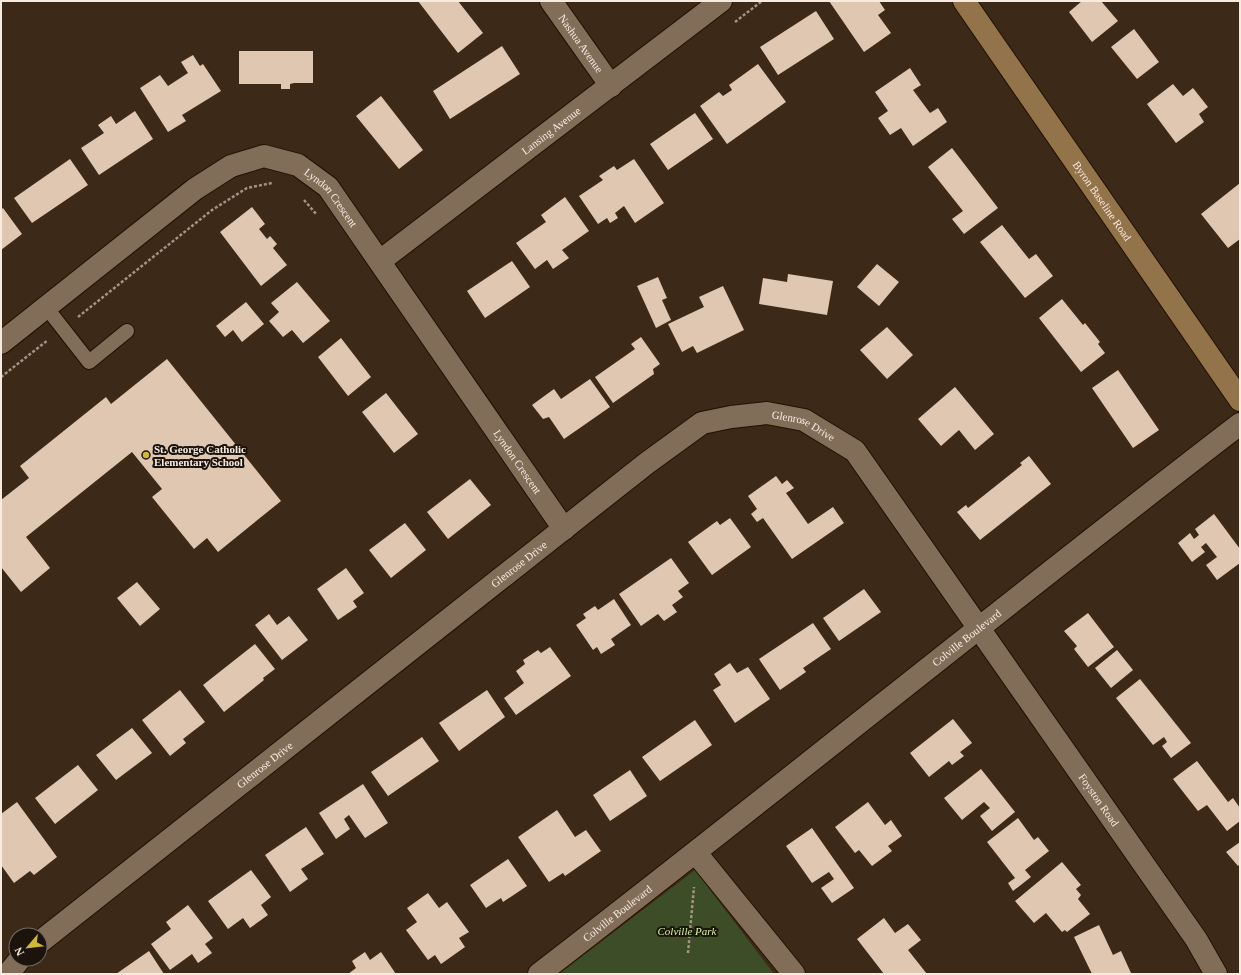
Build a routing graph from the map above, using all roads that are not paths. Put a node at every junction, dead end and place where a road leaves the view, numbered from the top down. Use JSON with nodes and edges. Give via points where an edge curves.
{"nodes":[{"id":1,"x":551,"y":1,"type":"edge"},
{"id":2,"x":721,"y":1,"type":"edge"},
{"id":3,"x":964,"y":1,"type":"edge"},
{"id":4,"x":611,"y":86,"type":"junction"},
{"id":5,"x":380,"y":261,"type":"junction"},
{"id":6,"x":46,"y":306,"type":"junction"},
{"id":7,"x":127,"y":331,"type":"dead end"},
{"id":8,"x":1,"y":342,"type":"edge"},
{"id":9,"x":1240,"y":400,"type":"edge"},
{"id":10,"x":1240,"y":424,"type":"edge"},
{"id":11,"x":564,"y":529,"type":"junction"},
{"id":12,"x":978,"y":628,"type":"junction"},
{"id":13,"x":696,"y":853,"type":"junction"},
{"id":14,"x":48,"y":936,"type":"edge"},
{"id":15,"x":539,"y":974,"type":"edge"},
{"id":16,"x":794,"y":974,"type":"edge"},
{"id":17,"x":1216,"y":974,"type":"edge"}],
"edges":[{"from":1,"to":4,"type":"street","name":"Nashua Avenue"},
{"from":2,"to":4,"type":"street","name":"Lansing Avenue"},
{"from":3,"to":9,"type":"main road","name":"Byron Baseline Road"},
{"from":4,"to":5,"type":"street","name":"Lansing Avenue"},
{"from":5,"to":6,"type":"street","name":"Lyndon Crescent","via":[[328,187],[298,165],[264,156],[231,166],[195,189]]},
{"from":5,"to":11,"type":"street","name":"Lyndon Crescent"},
{"from":6,"to":7,"type":"lane","via":[[89,362]]},
{"from":6,"to":8,"type":"street","name":"Lyndon Crescent"},
{"from":10,"to":12,"type":"street","name":"Colville Boulevard"},
{"from":11,"to":12,"type":"street","name":"Glenrose Drive","via":[[702,423],[767,413],[804,420],[854,451]]},
{"from":11,"to":14,"type":"street","name":"Glenrose Drive"},
{"from":12,"to":13,"type":"street","name":"Colville Boulevard"},
{"from":12,"to":17,"type":"street","name":"Foyston Road","via":[[1196,939]]},
{"from":13,"to":15,"type":"street","name":"Colville Boulevard"},
{"from":13,"to":16,"type":"street"}]}
